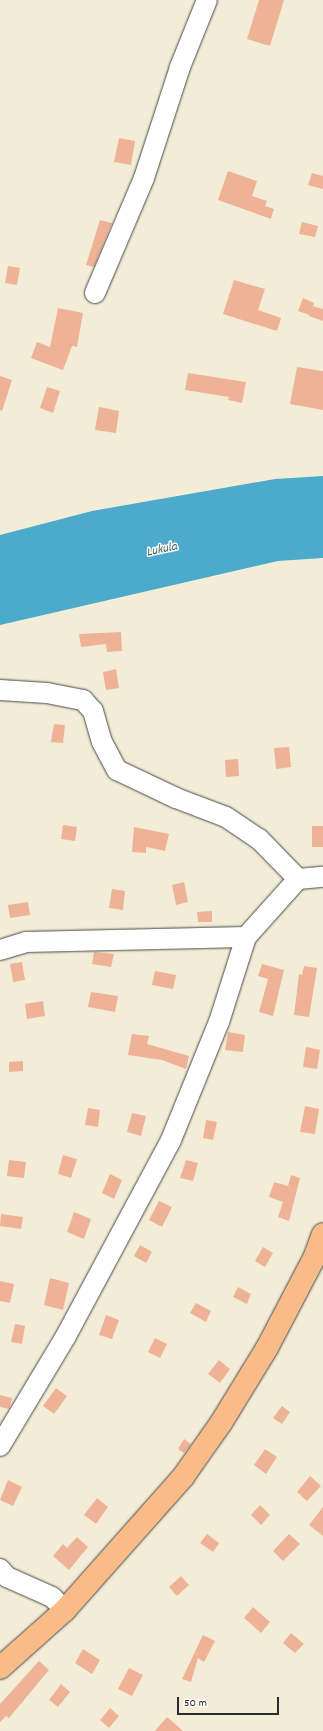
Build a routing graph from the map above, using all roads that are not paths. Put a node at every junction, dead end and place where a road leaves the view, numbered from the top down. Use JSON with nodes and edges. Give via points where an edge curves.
{"nodes":[{"id":1,"x":208,"y":0,"type":"edge"},
{"id":2,"x":95,"y":293,"type":"dead end"},
{"id":3,"x":0,"y":690,"type":"edge"},
{"id":4,"x":323,"y":876,"type":"edge"},
{"id":5,"x":298,"y":879,"type":"junction"},
{"id":6,"x":246,"y":937,"type":"junction"},
{"id":7,"x":0,"y":950,"type":"edge"},
{"id":8,"x":323,"y":1234,"type":"edge"},
{"id":9,"x":0,"y":1446,"type":"edge"},
{"id":10,"x":0,"y":1569,"type":"edge"},
{"id":11,"x":65,"y":1610,"type":"junction"},
{"id":12,"x":0,"y":1668,"type":"edge"}],
"edges":[{"from":1,"to":2,"type":"street","via":[[180,67],[144,178]]},
{"from":3,"to":5,"type":"street","via":[[47,693],[82,700],[93,711],[102,742],[117,770],[176,798],[226,817],[259,839]]},
{"from":4,"to":5,"type":"street"},
{"from":5,"to":6,"type":"street"},
{"from":6,"to":7,"type":"street","via":[[26,942]]},
{"from":6,"to":9,"type":"street","via":[[219,1022],[171,1140],[66,1336]]},
{"from":8,"to":11,"type":"highway","via":[[315,1256],[267,1348],[221,1423],[183,1477]]},
{"from":10,"to":11,"type":"street","via":[[7,1577],[52,1597]]},
{"from":11,"to":12,"type":"highway"}]}
